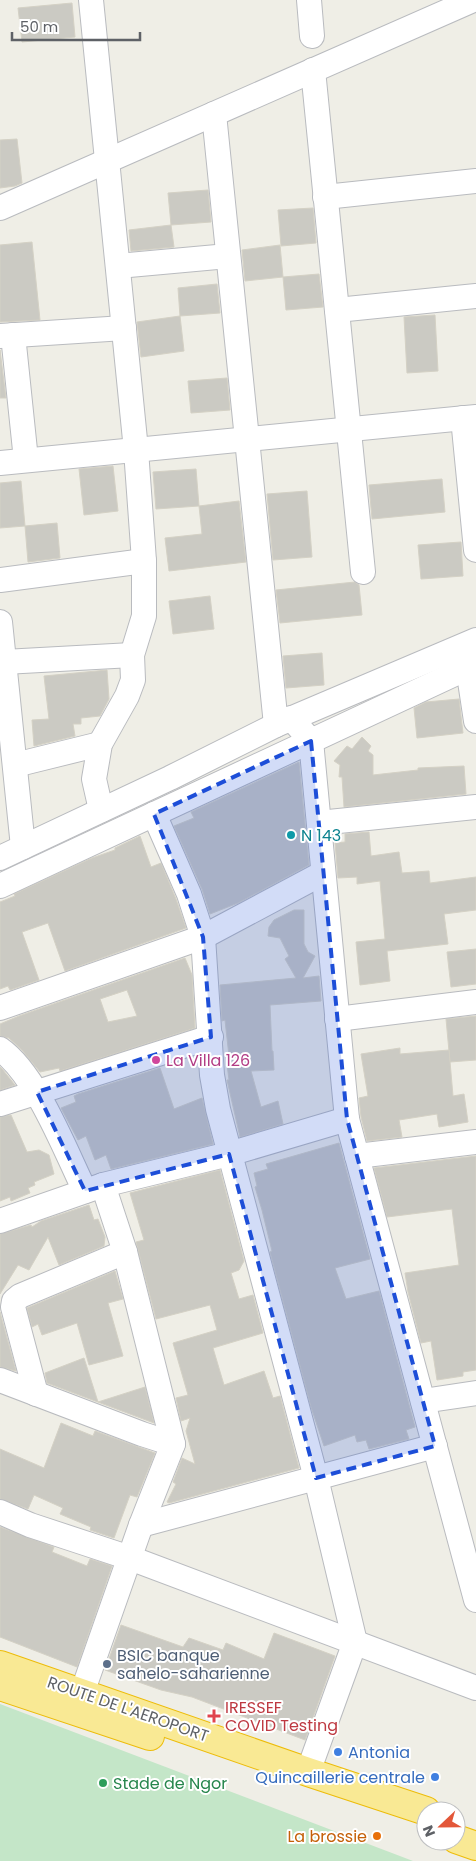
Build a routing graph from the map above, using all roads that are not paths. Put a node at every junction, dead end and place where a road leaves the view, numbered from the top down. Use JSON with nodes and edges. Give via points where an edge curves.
{"nodes":[{"id":1,"x":91,"y":0,"type":"edge"},
{"id":2,"x":308,"y":0,"type":"edge"},
{"id":3,"x":473,"y":0,"type":"edge"},
{"id":4,"x":312,"y":36,"type":"dead end"},
{"id":5,"x":313,"y":70,"type":"junction"},
{"id":6,"x":214,"y":114,"type":"junction"},
{"id":7,"x":108,"y":160,"type":"junction"},
{"id":8,"x":476,"y":181,"type":"edge"},
{"id":9,"x":325,"y":197,"type":"junction"},
{"id":10,"x":0,"y":208,"type":"edge"},
{"id":11,"x":228,"y":256,"type":"junction"},
{"id":12,"x":118,"y":266,"type":"junction"},
{"id":13,"x":476,"y":296,"type":"edge"},
{"id":14,"x":336,"y":310,"type":"junction"},
{"id":15,"x":124,"y":328,"type":"junction"},
{"id":16,"x":7,"y":336,"type":"edge"},
{"id":17,"x":469,"y":417,"type":"edge"},
{"id":18,"x":348,"y":429,"type":"junction"},
{"id":19,"x":246,"y":439,"type":"junction"},
{"id":20,"x":136,"y":450,"type":"junction"},
{"id":21,"x":26,"y":460,"type":"junction"},
{"id":22,"x":0,"y":463,"type":"edge"},
{"id":23,"x":476,"y":550,"type":"edge"},
{"id":24,"x":144,"y":561,"type":"junction"},
{"id":25,"x":363,"y":572,"type":"dead end"},
{"id":26,"x":0,"y":580,"type":"edge"},
{"id":27,"x":0,"y":622,"type":"edge"},
{"id":28,"x":476,"y":640,"type":"edge"},
{"id":29,"x":132,"y":655,"type":"junction"},
{"id":30,"x":4,"y":662,"type":"junction"},
{"id":31,"x":472,"y":666,"type":"edge"},
{"id":32,"x":283,"y":721,"type":"junction"},
{"id":33,"x":476,"y":721,"type":"edge"},
{"id":34,"x":311,"y":741,"type":"junction"},
{"id":35,"x":100,"y":744,"type":"junction"},
{"id":36,"x":14,"y":765,"type":"junction"},
{"id":37,"x":476,"y":807,"type":"edge"},
{"id":38,"x":101,"y":810,"type":"junction"},
{"id":39,"x":154,"y":814,"type":"junction"},
{"id":40,"x":319,"y":823,"type":"junction"},
{"id":41,"x":23,"y":847,"type":"junction"},
{"id":42,"x":0,"y":858,"type":"edge"},
{"id":43,"x":323,"y":873,"type":"junction"},
{"id":44,"x":0,"y":886,"type":"edge"},
{"id":45,"x":203,"y":937,"type":"junction"},
{"id":46,"x":476,"y":1002,"type":"edge"},
{"id":47,"x":0,"y":1008,"type":"edge"},
{"id":48,"x":337,"y":1019,"type":"junction"},
{"id":49,"x":211,"y":1037,"type":"junction"},
{"id":50,"x":0,"y":1049,"type":"edge"},
{"id":51,"x":37,"y":1092,"type":"junction"},
{"id":52,"x":0,"y":1104,"type":"edge"},
{"id":53,"x":347,"y":1119,"type":"junction"},
{"id":54,"x":476,"y":1142,"type":"edge"},
{"id":55,"x":230,"y":1154,"type":"junction"},
{"id":56,"x":356,"y":1156,"type":"junction"},
{"id":57,"x":94,"y":1188,"type":"junction"},
{"id":58,"x":0,"y":1221,"type":"edge"},
{"id":59,"x":125,"y":1252,"type":"junction"},
{"id":60,"x":0,"y":1380,"type":"edge"},
{"id":61,"x":476,"y":1393,"type":"edge"},
{"id":62,"x":36,"y":1394,"type":"junction"},
{"id":63,"x":423,"y":1400,"type":"junction"},
{"id":64,"x":173,"y":1444,"type":"junction"},
{"id":65,"x":435,"y":1446,"type":"junction"},
{"id":66,"x":316,"y":1478,"type":"junction"},
{"id":67,"x":0,"y":1512,"type":"edge"},
{"id":68,"x":141,"y":1525,"type":"junction"},
{"id":69,"x":130,"y":1558,"type":"junction"},
{"id":70,"x":476,"y":1596,"type":"edge"},
{"id":71,"x":355,"y":1642,"type":"junction"},
{"id":72,"x":0,"y":1665,"type":"edge"},
{"id":73,"x":0,"y":1686,"type":"edge"},
{"id":74,"x":476,"y":1688,"type":"edge"},
{"id":75,"x":82,"y":1693,"type":"junction"},
{"id":76,"x":308,"y":1772,"type":"junction"},
{"id":77,"x":416,"y":1808,"type":"edge"},
{"id":78,"x":416,"y":1826,"type":"edge"}],
"edges":[{"from":1,"to":7,"type":"street"},
{"from":2,"to":4,"type":"street"},
{"from":3,"to":5,"type":"street"},
{"from":5,"to":6,"type":"street"},
{"from":5,"to":9,"type":"street"},
{"from":6,"to":7,"type":"street"},
{"from":6,"to":11,"type":"street"},
{"from":7,"to":10,"type":"street"},
{"from":7,"to":12,"type":"street"},
{"from":8,"to":9,"type":"street"},
{"from":9,"to":14,"type":"street"},
{"from":11,"to":12,"type":"street"},
{"from":11,"to":19,"type":"street"},
{"from":12,"to":15,"type":"street"},
{"from":13,"to":14,"type":"street"},
{"from":14,"to":18,"type":"street"},
{"from":15,"to":16,"type":"street"},
{"from":15,"to":20,"type":"street"},
{"from":16,"to":21,"type":"street"},
{"from":17,"to":18,"type":"street"},
{"from":17,"to":23,"type":"street"},
{"from":18,"to":19,"type":"street"},
{"from":18,"to":25,"type":"street"},
{"from":19,"to":20,"type":"street"},
{"from":19,"to":32,"type":"street"},
{"from":20,"to":21,"type":"street"},
{"from":20,"to":24,"type":"street"},
{"from":21,"to":22,"type":"street"},
{"from":24,"to":26,"type":"street"},
{"from":24,"to":29,"type":"street","via":[[144,616]]},
{"from":27,"to":30,"type":"street"},
{"from":28,"to":32,"type":"street"},
{"from":29,"to":30,"type":"street"},
{"from":29,"to":35,"type":"street","via":[[133,680]]},
{"from":30,"to":36,"type":"street"},
{"from":31,"to":33,"type":"street"},
{"from":31,"to":34,"type":"street"},
{"from":32,"to":34,"type":"street"},
{"from":32,"to":38,"type":"street"},
{"from":34,"to":39,"type":"street"},
{"from":34,"to":40,"type":"street"},
{"from":35,"to":36,"type":"street"},
{"from":35,"to":38,"type":"street","via":[[94,779]]},
{"from":36,"to":41,"type":"street"},
{"from":37,"to":40,"type":"street"},
{"from":38,"to":41,"type":"street"},
{"from":39,"to":44,"type":"street"},
{"from":39,"to":45,"type":"street","via":[[189,894]]},
{"from":40,"to":43,"type":"street"},
{"from":41,"to":42,"type":"street"},
{"from":43,"to":45,"type":"street"},
{"from":43,"to":48,"type":"street"},
{"from":45,"to":47,"type":"street"},
{"from":45,"to":49,"type":"street"},
{"from":46,"to":48,"type":"street"},
{"from":48,"to":53,"type":"street"},
{"from":49,"to":51,"type":"street"},
{"from":49,"to":55,"type":"street","via":[[218,1110]]},
{"from":50,"to":51,"type":"street","via":[[15,1062]]},
{"from":51,"to":52,"type":"street"},
{"from":51,"to":57,"type":"street"},
{"from":53,"to":55,"type":"street"},
{"from":53,"to":56,"type":"street"},
{"from":54,"to":56,"type":"street"},
{"from":55,"to":57,"type":"street"},
{"from":55,"to":66,"type":"street"},
{"from":56,"to":63,"type":"street"},
{"from":57,"to":58,"type":"street"},
{"from":57,"to":59,"type":"street"},
{"from":59,"to":62,"type":"street","via":[[14,1301]]},
{"from":59,"to":64,"type":"street"},
{"from":60,"to":62,"type":"street"},
{"from":61,"to":63,"type":"street"},
{"from":62,"to":64,"type":"street"},
{"from":63,"to":65,"type":"street"},
{"from":64,"to":68,"type":"street"},
{"from":65,"to":66,"type":"street"},
{"from":65,"to":70,"type":"street"},
{"from":66,"to":68,"type":"street"},
{"from":66,"to":71,"type":"street"},
{"from":67,"to":69,"type":"street"},
{"from":68,"to":69,"type":"street"},
{"from":69,"to":71,"type":"street"},
{"from":69,"to":75,"type":"street"},
{"from":71,"to":74,"type":"street"},
{"from":71,"to":76,"type":"street"},
{"from":72,"to":75,"type":"highway","name":"ROUTE DE L'AEROPORT"},
{"from":73,"to":78,"type":"highway","name":"ROUTE DE L'AEROPORT"},
{"from":75,"to":76,"type":"highway","name":"ROUTE DE L'AEROPORT"},
{"from":76,"to":77,"type":"highway","name":"ROUTE DE L'AEROPORT"}]}
